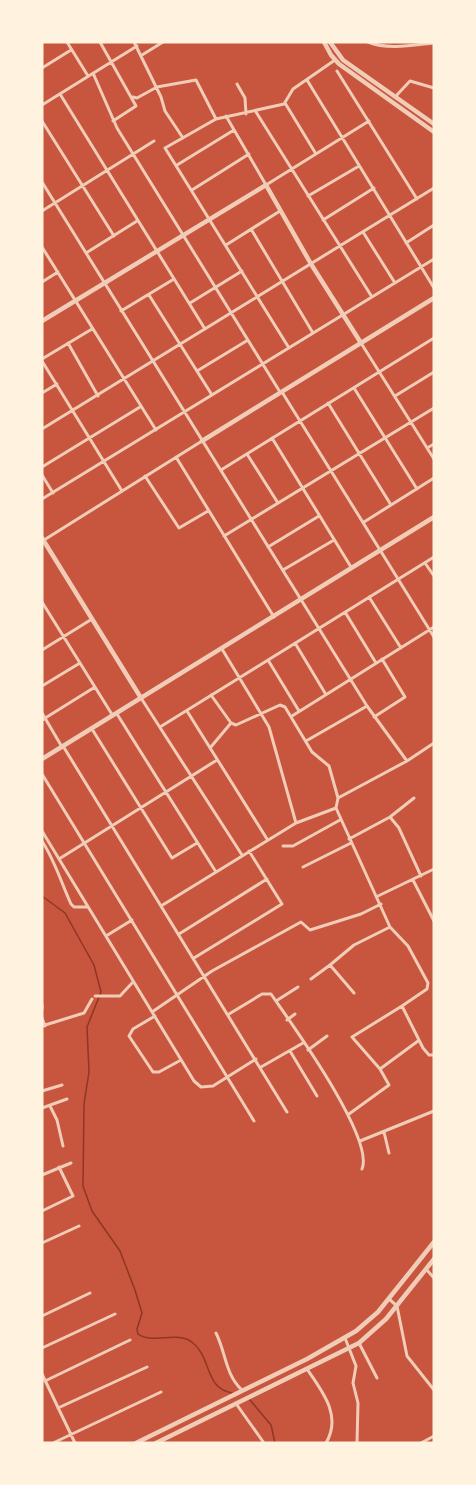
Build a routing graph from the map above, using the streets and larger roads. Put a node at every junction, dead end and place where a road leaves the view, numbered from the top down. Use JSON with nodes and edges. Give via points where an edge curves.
{"nodes":[{"id":1,"x":67,"y":42,"type":"edge"},
{"id":2,"x":100,"y":42,"type":"edge"},
{"id":3,"x":134,"y":42,"type":"edge"},
{"id":4,"x":163,"y":42,"type":"edge"},
{"id":5,"x":324,"y":42,"type":"edge"},
{"id":6,"x":330,"y":42,"type":"edge"},
{"id":7,"x":368,"y":42,"type":"edge"},
{"id":8,"x":434,"y":43,"type":"edge"},
{"id":9,"x":396,"y":44,"type":"edge"},
{"id":10,"x":137,"y":46,"type":"junction"},
{"id":11,"x":72,"y":50,"type":"junction"},
{"id":12,"x":142,"y":55,"type":"junction"},
{"id":13,"x":337,"y":58,"type":"junction"},
{"id":14,"x":112,"y":62,"type":"junction"},
{"id":15,"x":42,"y":68,"type":"edge"},
{"id":16,"x":338,"y":71,"type":"dead end"},
{"id":17,"x":93,"y":73,"type":"junction"},
{"id":18,"x":88,"y":76,"type":"junction"},
{"id":19,"x":306,"y":80,"type":"junction"},
{"id":20,"x":237,"y":84,"type":"dead end"},
{"id":21,"x":157,"y":87,"type":"junction"},
{"id":22,"x":434,"y":88,"type":"edge"},
{"id":23,"x":60,"y":94,"type":"junction"},
{"id":24,"x":133,"y":97,"type":"junction"},
{"id":25,"x":395,"y":97,"type":"junction"},
{"id":26,"x":285,"y":103,"type":"junction"},
{"id":27,"x":42,"y":105,"type":"edge"},
{"id":28,"x":256,"y":112,"type":"junction"},
{"id":29,"x":246,"y":114,"type":"junction"},
{"id":30,"x":226,"y":116,"type":"junction"},
{"id":31,"x":216,"y":119,"type":"junction"},
{"id":32,"x":42,"y":121,"type":"edge"},
{"id":33,"x":113,"y":121,"type":"junction"},
{"id":34,"x":369,"y":121,"type":"junction"},
{"id":35,"x":434,"y":124,"type":"edge"},
{"id":36,"x":234,"y":130,"type":"junction"},
{"id":37,"x":434,"y":132,"type":"edge"},
{"id":38,"x":183,"y":138,"type":"junction"},
{"id":39,"x":342,"y":138,"type":"junction"},
{"id":40,"x":154,"y":141,"type":"dead end"},
{"id":41,"x":134,"y":154,"type":"junction"},
{"id":42,"x":249,"y":154,"type":"junction"},
{"id":43,"x":316,"y":154,"type":"junction"},
{"id":44,"x":176,"y":165,"type":"junction"},
{"id":45,"x":359,"y":166,"type":"junction"},
{"id":46,"x":291,"y":170,"type":"junction"},
{"id":47,"x":107,"y":172,"type":"junction"},
{"id":48,"x":42,"y":182,"type":"edge"},
{"id":49,"x":266,"y":185,"type":"junction"},
{"id":50,"x":83,"y":187,"type":"junction"},
{"id":51,"x":374,"y":188,"type":"junction"},
{"id":52,"x":434,"y":189,"type":"edge"},
{"id":53,"x":192,"y":190,"type":"junction"},
{"id":54,"x":308,"y":196,"type":"junction"},
{"id":55,"x":417,"y":199,"type":"junction"},
{"id":56,"x":55,"y":202,"type":"junction"},
{"id":57,"x":42,"y":211,"type":"edge"},
{"id":58,"x":280,"y":211,"type":"junction"},
{"id":59,"x":390,"y":216,"type":"junction"},
{"id":60,"x":209,"y":218,"type":"junction"},
{"id":61,"x":323,"y":220,"type":"junction"},
{"id":62,"x":137,"y":221,"type":"junction"},
{"id":63,"x":434,"y":225,"type":"edge"},
{"id":64,"x":251,"y":229,"type":"junction"},
{"id":65,"x":363,"y":232,"type":"junction"},
{"id":66,"x":183,"y":234,"type":"junction"},
{"id":67,"x":114,"y":236,"type":"junction"},
{"id":68,"x":406,"y":243,"type":"junction"},
{"id":69,"x":226,"y":245,"type":"junction"},
{"id":70,"x":340,"y":246,"type":"junction"},
{"id":71,"x":42,"y":247,"type":"edge"},
{"id":72,"x":156,"y":250,"type":"junction"},
{"id":73,"x":86,"y":254,"type":"junction"},
{"id":74,"x":434,"y":260,"type":"edge"},
{"id":75,"x":310,"y":264,"type":"junction"},
{"id":76,"x":421,"y":267,"type":"junction"},
{"id":77,"x":242,"y":271,"type":"junction"},
{"id":78,"x":58,"y":272,"type":"junction"},
{"id":79,"x":174,"y":279,"type":"junction"},
{"id":80,"x":42,"y":282,"type":"edge"},
{"id":81,"x":282,"y":282,"type":"junction"},
{"id":82,"x":103,"y":283,"type":"junction"},
{"id":83,"x":395,"y":283,"type":"junction"},
{"id":84,"x":215,"y":287,"type":"junction"},
{"id":85,"x":434,"y":288,"type":"edge"},
{"id":86,"x":149,"y":295,"type":"junction"},
{"id":87,"x":258,"y":297,"type":"junction"},
{"id":88,"x":372,"y":297,"type":"junction"},
{"id":89,"x":434,"y":298,"type":"edge"},
{"id":90,"x":75,"y":301,"type":"junction"},
{"id":91,"x":190,"y":303,"type":"junction"},
{"id":92,"x":121,"y":311,"type":"junction"},
{"id":93,"x":231,"y":313,"type":"junction"},
{"id":94,"x":342,"y":315,"type":"junction"},
{"id":95,"x":42,"y":321,"type":"edge"},
{"id":96,"x":92,"y":329,"type":"junction"},
{"id":97,"x":205,"y":329,"type":"junction"},
{"id":98,"x":314,"y":333,"type":"junction"},
{"id":99,"x":434,"y":338,"type":"edge"},
{"id":100,"x":248,"y":340,"type":"junction"},
{"id":101,"x":68,"y":343,"type":"junction"},
{"id":102,"x":361,"y":343,"type":"junction"},
{"id":103,"x":180,"y":345,"type":"junction"},
{"id":104,"x":289,"y":348,"type":"junction"},
{"id":105,"x":42,"y":360,"type":"edge"},
{"id":106,"x":153,"y":362,"type":"junction"},
{"id":107,"x":263,"y":365,"type":"junction"},
{"id":108,"x":197,"y":371,"type":"junction"},
{"id":109,"x":379,"y":372,"type":"junction"},
{"id":110,"x":434,"y":372,"type":"edge"},
{"id":111,"x":124,"y":380,"type":"junction"},
{"id":112,"x":57,"y":384,"type":"junction"},
{"id":113,"x":354,"y":388,"type":"junction"},
{"id":114,"x":42,"y":393,"type":"edge"},
{"id":115,"x":282,"y":393,"type":"junction"},
{"id":116,"x":212,"y":395,"type":"junction"},
{"id":117,"x":98,"y":396,"type":"junction"},
{"id":118,"x":394,"y":396,"type":"junction"},
{"id":119,"x":328,"y":404,"type":"junction"},
{"id":120,"x":141,"y":406,"type":"junction"},
{"id":121,"x":434,"y":408,"type":"edge"},
{"id":122,"x":72,"y":411,"type":"junction"},
{"id":123,"x":185,"y":412,"type":"junction"},
{"id":124,"x":300,"y":421,"type":"junction"},
{"id":125,"x":411,"y":422,"type":"junction"},
{"id":126,"x":42,"y":429,"type":"edge"},
{"id":127,"x":156,"y":430,"type":"junction"},
{"id":128,"x":89,"y":438,"type":"junction"},
{"id":129,"x":272,"y":438,"type":"junction"},
{"id":130,"x":384,"y":439,"type":"junction"},
{"id":131,"x":202,"y":441,"type":"junction"},
{"id":132,"x":434,"y":444,"type":"edge"},
{"id":133,"x":427,"y":448,"type":"junction"},
{"id":134,"x":361,"y":452,"type":"junction"},
{"id":135,"x":247,"y":454,"type":"junction"},
{"id":136,"x":176,"y":457,"type":"junction"},
{"id":137,"x":434,"y":459,"type":"edge"},
{"id":138,"x":104,"y":462,"type":"junction"},
{"id":139,"x":42,"y":467,"type":"edge"},
{"id":140,"x":221,"y":470,"type":"junction"},
{"id":141,"x":331,"y":471,"type":"junction"},
{"id":142,"x":42,"y":476,"type":"edge"},
{"id":143,"x":145,"y":476,"type":"junction"},
{"id":144,"x":434,"y":478,"type":"edge"},
{"id":145,"x":302,"y":488,"type":"junction"},
{"id":146,"x":417,"y":489,"type":"junction"},
{"id":147,"x":122,"y":491,"type":"junction"},
{"id":148,"x":53,"y":493,"type":"junction"},
{"id":149,"x":42,"y":499,"type":"edge"},
{"id":150,"x":278,"y":503,"type":"junction"},
{"id":151,"x":391,"y":505,"type":"junction"},
{"id":152,"x":208,"y":511,"type":"junction"},
{"id":153,"x":320,"y":516,"type":"junction"},
{"id":154,"x":434,"y":517,"type":"edge"},
{"id":155,"x":251,"y":519,"type":"junction"},
{"id":156,"x":364,"y":522,"type":"junction"},
{"id":157,"x":224,"y":536,"type":"junction"},
{"id":158,"x":42,"y":539,"type":"edge"},
{"id":159,"x":334,"y":540,"type":"junction"},
{"id":160,"x":268,"y":547,"type":"junction"},
{"id":161,"x":380,"y":550,"type":"junction"},
{"id":162,"x":434,"y":557,"type":"edge"},
{"id":163,"x":425,"y":563,"type":"junction"},
{"id":164,"x":351,"y":568,"type":"junction"},
{"id":165,"x":283,"y":570,"type":"junction"},
{"id":166,"x":434,"y":576,"type":"edge"},
{"id":167,"x":399,"y":579,"type":"junction"},
{"id":168,"x":369,"y":597,"type":"junction"},
{"id":169,"x":301,"y":599,"type":"junction"},
{"id":170,"x":42,"y":602,"type":"edge"},
{"id":171,"x":47,"y":610,"type":"junction"},
{"id":172,"x":345,"y":612,"type":"junction"},
{"id":173,"x":42,"y":614,"type":"edge"},
{"id":174,"x":274,"y":617,"type":"junction"},
{"id":175,"x":92,"y":619,"type":"junction"},
{"id":176,"x":319,"y":628,"type":"junction"},
{"id":177,"x":432,"y":628,"type":"edge"},
{"id":178,"x":63,"y":637,"type":"junction"},
{"id":179,"x":434,"y":637,"type":"edge"},
{"id":180,"x":294,"y":643,"type":"junction"},
{"id":181,"x":401,"y":648,"type":"junction"},
{"id":182,"x":222,"y":649,"type":"junction"},
{"id":183,"x":42,"y":650,"type":"edge"},
{"id":184,"x":382,"y":659,"type":"junction"},
{"id":185,"x":268,"y":660,"type":"junction"},
{"id":186,"x":80,"y":663,"type":"junction"},
{"id":187,"x":376,"y":663,"type":"junction"},
{"id":188,"x":240,"y":678,"type":"junction"},
{"id":189,"x":350,"y":678,"type":"junction"},
{"id":190,"x":42,"y":686,"type":"edge"},
{"id":191,"x":95,"y":687,"type":"junction"},
{"id":192,"x":325,"y":693,"type":"junction"},
{"id":193,"x":211,"y":695,"type":"junction"},
{"id":194,"x":141,"y":698,"type":"junction"},
{"id":195,"x":367,"y":706,"type":"junction"},
{"id":196,"x":187,"y":711,"type":"junction"},
{"id":197,"x":299,"y":711,"type":"junction"},
{"id":198,"x":261,"y":712,"type":"junction"},
{"id":199,"x":42,"y":714,"type":"edge"},
{"id":200,"x":115,"y":715,"type":"junction"},
{"id":201,"x":292,"y":716,"type":"junction"},
{"id":202,"x":375,"y":717,"type":"junction"},
{"id":203,"x":44,"y":719,"type":"edge"},
{"id":204,"x":231,"y":723,"type":"junction"},
{"id":205,"x":160,"y":727,"type":"junction"},
{"id":206,"x":92,"y":729,"type":"junction"},
{"id":207,"x":306,"y":741,"type":"junction"},
{"id":208,"x":434,"y":743,"type":"edge"},
{"id":209,"x":63,"y":746,"type":"junction"},
{"id":210,"x":210,"y":748,"type":"junction"},
{"id":211,"x":42,"y":759,"type":"edge"},
{"id":212,"x":218,"y":760,"type":"junction"},
{"id":213,"x":407,"y":761,"type":"junction"},
{"id":214,"x":42,"y":774,"type":"edge"},
{"id":215,"x":191,"y":777,"type":"junction"},
{"id":216,"x":165,"y":793,"type":"junction"},
{"id":217,"x":338,"y":798,"type":"junction"},
{"id":218,"x":414,"y":798,"type":"dead end"},
{"id":219,"x":140,"y":808,"type":"junction"},
{"id":220,"x":336,"y":808,"type":"junction"},
{"id":221,"x":390,"y":817,"type":"junction"},
{"id":222,"x":340,"y":820,"type":"junction"},
{"id":223,"x":296,"y":823,"type":"junction"},
{"id":224,"x":112,"y":826,"type":"junction"},
{"id":225,"x":42,"y":831,"type":"edge"},
{"id":226,"x":267,"y":839,"type":"junction"},
{"id":227,"x":42,"y":841,"type":"edge"},
{"id":228,"x":350,"y":841,"type":"junction"},
{"id":229,"x":86,"y":843,"type":"junction"},
{"id":230,"x":197,"y":843,"type":"junction"},
{"id":231,"x":283,"y":846,"type":"dead end"},
{"id":232,"x":249,"y":851,"type":"junction"},
{"id":233,"x":242,"y":855,"type":"junction"},
{"id":234,"x":60,"y":859,"type":"junction"},
{"id":235,"x":303,"y":867,"type":"dead end"},
{"id":236,"x":434,"y":869,"type":"edge"},
{"id":237,"x":216,"y":872,"type":"junction"},
{"id":238,"x":421,"y":876,"type":"junction"},
{"id":239,"x":267,"y":879,"type":"junction"},
{"id":240,"x":413,"y":880,"type":"junction"},
{"id":241,"x":378,"y":896,"type":"junction"},
{"id":242,"x":381,"y":903,"type":"junction"},
{"id":243,"x":161,"y":906,"type":"junction"},
{"id":244,"x":88,"y":907,"type":"junction"},
{"id":245,"x":132,"y":920,"type":"junction"},
{"id":246,"x":434,"y":921,"type":"edge"},
{"id":247,"x":390,"y":927,"type":"junction"},
{"id":248,"x":179,"y":934,"type":"junction"},
{"id":249,"x":106,"y":936,"type":"junction"},
{"id":250,"x":194,"y":958,"type":"junction"},
{"id":251,"x":330,"y":964,"type":"junction"},
{"id":252,"x":204,"y":978,"type":"junction"},
{"id":253,"x":311,"y":980,"type":"dead end"},
{"id":254,"x":134,"y":982,"type":"junction"},
{"id":255,"x":298,"y":987,"type":"dead end"},
{"id":256,"x":354,"y":993,"type":"dead end"},
{"id":257,"x":177,"y":996,"type":"junction"},
{"id":258,"x":276,"y":1001,"type":"junction"},
{"id":259,"x":42,"y":1004,"type":"edge"},
{"id":260,"x":402,"y":1006,"type":"junction"},
{"id":261,"x":42,"y":1009,"type":"edge"},
{"id":262,"x":152,"y":1012,"type":"junction"},
{"id":263,"x":229,"y":1014,"type":"junction"},
{"id":264,"x":295,"y":1014,"type":"dead end"},
{"id":265,"x":155,"y":1016,"type":"junction"},
{"id":266,"x":42,"y":1018,"type":"edge"},
{"id":267,"x":287,"y":1020,"type":"junction"},
{"id":268,"x":43,"y":1026,"type":"edge"},
{"id":269,"x":327,"y":1036,"type":"dead end"},
{"id":270,"x":418,"y":1041,"type":"junction"},
{"id":271,"x":303,"y":1043,"type":"junction"},
{"id":272,"x":308,"y":1050,"type":"junction"},
{"id":273,"x":290,"y":1051,"type":"junction"},
{"id":274,"x":434,"y":1055,"type":"edge"},
{"id":275,"x":256,"y":1059,"type":"junction"},
{"id":276,"x":181,"y":1060,"type":"junction"},
{"id":277,"x":261,"y":1067,"type":"junction"},
{"id":278,"x":380,"y":1070,"type":"junction"},
{"id":279,"x":228,"y":1077,"type":"junction"},
{"id":280,"x":62,"y":1085,"type":"dead end"},
{"id":281,"x":42,"y":1091,"type":"edge"},
{"id":282,"x":317,"y":1096,"type":"dead end"},
{"id":283,"x":67,"y":1099,"type":"dead end"},
{"id":284,"x":50,"y":1106,"type":"junction"},
{"id":285,"x":42,"y":1108,"type":"edge"},
{"id":286,"x":434,"y":1111,"type":"edge"},
{"id":287,"x":288,"y":1112,"type":"dead end"},
{"id":288,"x":349,"y":1114,"type":"junction"},
{"id":289,"x":254,"y":1121,"type":"dead end"},
{"id":290,"x":384,"y":1132,"type":"junction"},
{"id":291,"x":360,"y":1141,"type":"junction"},
{"id":292,"x":63,"y":1146,"type":"dead end"},
{"id":293,"x":389,"y":1152,"type":"dead end"},
{"id":294,"x":71,"y":1162,"type":"dead end"},
{"id":295,"x":59,"y":1167,"type":"junction"},
{"id":296,"x":362,"y":1169,"type":"dead end"},
{"id":297,"x":42,"y":1175,"type":"edge"},
{"id":298,"x":42,"y":1210,"type":"edge"},
{"id":299,"x":78,"y":1226,"type":"dead end"},
{"id":300,"x":434,"y":1242,"type":"edge"},
{"id":301,"x":42,"y":1243,"type":"edge"},
{"id":302,"x":434,"y":1259,"type":"edge"},
{"id":303,"x":426,"y":1269,"type":"junction"},
{"id":304,"x":434,"y":1278,"type":"edge"},
{"id":305,"x":90,"y":1293,"type":"dead end"},
{"id":306,"x":390,"y":1299,"type":"junction"},
{"id":307,"x":397,"y":1306,"type":"junction"},
{"id":308,"x":115,"y":1314,"type":"dead end"},
{"id":309,"x":42,"y":1316,"type":"edge"},
{"id":310,"x":216,"y":1333,"type":"dead end"},
{"id":311,"x":345,"y":1338,"type":"junction"},
{"id":312,"x":130,"y":1340,"type":"dead end"},
{"id":313,"x":359,"y":1343,"type":"junction"},
{"id":314,"x":42,"y":1348,"type":"edge"},
{"id":315,"x":348,"y":1349,"type":"junction"},
{"id":316,"x":147,"y":1367,"type":"dead end"},
{"id":317,"x":307,"y":1369,"type":"junction"},
{"id":318,"x":42,"y":1374,"type":"edge"},
{"id":319,"x":377,"y":1378,"type":"dead end"},
{"id":320,"x":45,"y":1381,"type":"junction"},
{"id":321,"x":434,"y":1390,"type":"edge"},
{"id":322,"x":241,"y":1391,"type":"junction"},
{"id":323,"x":161,"y":1392,"type":"dead end"},
{"id":324,"x":239,"y":1404,"type":"junction"},
{"id":325,"x":58,"y":1408,"type":"junction"},
{"id":326,"x":71,"y":1435,"type":"junction"},
{"id":327,"x":434,"y":1436,"type":"edge"},
{"id":328,"x":53,"y":1443,"type":"edge"},
{"id":329,"x":75,"y":1443,"type":"edge"},
{"id":330,"x":136,"y":1443,"type":"edge"},
{"id":331,"x":156,"y":1443,"type":"edge"},
{"id":332,"x":264,"y":1443,"type":"edge"},
{"id":333,"x":326,"y":1443,"type":"edge"},
{"id":334,"x":357,"y":1443,"type":"edge"},
{"id":335,"x":421,"y":1443,"type":"edge"}],
"edges":[{"from":1,"to":11,"type":"street"},
{"from":2,"to":14,"type":"street"},
{"from":3,"to":10,"type":"street"},
{"from":4,"to":12,"type":"street"},
{"from":5,"to":13,"type":"street"},
{"from":6,"to":13,"type":"street"},
{"from":7,"to":9,"type":"street"},
{"from":8,"to":9,"type":"street"},
{"from":10,"to":12,"type":"street"},
{"from":10,"to":14,"type":"street"},
{"from":11,"to":15,"type":"street"},
{"from":11,"to":18,"type":"street"},
{"from":12,"to":21,"type":"street"},
{"from":13,"to":19,"type":"street"},
{"from":13,"to":25,"type":"street"},
{"from":13,"to":37,"type":"street"},
{"from":14,"to":17,"type":"street"},
{"from":14,"to":24,"type":"street"},
{"from":16,"to":34,"type":"street"},
{"from":17,"to":18,"type":"street"},
{"from":17,"to":33,"type":"street"},
{"from":18,"to":23,"type":"street"},
{"from":19,"to":26,"type":"street","via":[[293,89]]},
{"from":19,"to":39,"type":"street"},
{"from":20,"to":29,"type":"street","via":[[245,98]]},
{"from":21,"to":24,"type":"street"},
{"from":21,"to":31,"type":"street","via":[[196,80]]},
{"from":21,"to":38,"type":"street","via":[[165,111]]},
{"from":22,"to":25,"type":"street","via":[[410,81]]},
{"from":23,"to":27,"type":"street"},
{"from":23,"to":47,"type":"street"},
{"from":24,"to":33,"type":"street","via":[[136,107]]},
{"from":25,"to":35,"type":"street"},
{"from":26,"to":28,"type":"street"},
{"from":26,"to":43,"type":"street"},
{"from":28,"to":29,"type":"street"},
{"from":28,"to":46,"type":"street"},
{"from":29,"to":30,"type":"street"},
{"from":30,"to":31,"type":"street"},
{"from":30,"to":36,"type":"street"},
{"from":31,"to":38,"type":"street"},
{"from":32,"to":50,"type":"street"},
{"from":33,"to":41,"type":"street"},
{"from":34,"to":39,"type":"street"},
{"from":34,"to":55,"type":"street"},
{"from":36,"to":42,"type":"street"},
{"from":36,"to":44,"type":"street"},
{"from":38,"to":44,"type":"street","via":[[165,148]]},
{"from":39,"to":43,"type":"street"},
{"from":39,"to":45,"type":"street"},
{"from":40,"to":41,"type":"street"},
{"from":41,"to":47,"type":"street"},
{"from":41,"to":66,"type":"street"},
{"from":42,"to":49,"type":"street"},
{"from":42,"to":53,"type":"street"},
{"from":43,"to":46,"type":"street"},
{"from":44,"to":53,"type":"street"},
{"from":45,"to":51,"type":"street"},
{"from":45,"to":54,"type":"street"},
{"from":46,"to":49,"type":"street"},
{"from":46,"to":54,"type":"street"},
{"from":47,"to":50,"type":"street"},
{"from":47,"to":62,"type":"street"},
{"from":48,"to":56,"type":"street"},
{"from":49,"to":58,"type":"street"},
{"from":49,"to":60,"type":"street"},
{"from":50,"to":56,"type":"street"},
{"from":50,"to":67,"type":"street"},
{"from":51,"to":59,"type":"street"},
{"from":51,"to":61,"type":"street"},
{"from":52,"to":55,"type":"street"},
{"from":53,"to":60,"type":"street"},
{"from":54,"to":61,"type":"street"},
{"from":55,"to":59,"type":"street"},
{"from":56,"to":57,"type":"street"},
{"from":56,"to":73,"type":"street"},
{"from":58,"to":64,"type":"street"},
{"from":58,"to":75,"type":"street"},
{"from":59,"to":65,"type":"street"},
{"from":59,"to":68,"type":"street"},
{"from":60,"to":66,"type":"street"},
{"from":60,"to":69,"type":"street"},
{"from":61,"to":70,"type":"street"},
{"from":62,"to":67,"type":"street"},
{"from":62,"to":72,"type":"street"},
{"from":63,"to":68,"type":"street"},
{"from":64,"to":69,"type":"street"},
{"from":64,"to":81,"type":"street"},
{"from":65,"to":70,"type":"street"},
{"from":65,"to":83,"type":"street"},
{"from":66,"to":72,"type":"street"},
{"from":66,"to":84,"type":"street"},
{"from":67,"to":73,"type":"street"},
{"from":68,"to":76,"type":"street"},
{"from":69,"to":77,"type":"street"},
{"from":70,"to":75,"type":"street"},
{"from":70,"to":88,"type":"street"},
{"from":71,"to":78,"type":"street"},
{"from":72,"to":79,"type":"street"},
{"from":72,"to":82,"type":"street"},
{"from":73,"to":82,"type":"street"},
{"from":74,"to":76,"type":"street"},
{"from":75,"to":81,"type":"street"},
{"from":75,"to":94,"type":"street"},
{"from":76,"to":83,"type":"street"},
{"from":76,"to":85,"type":"street"},
{"from":77,"to":84,"type":"street"},
{"from":77,"to":87,"type":"street"},
{"from":78,"to":80,"type":"street"},
{"from":78,"to":90,"type":"street"},
{"from":79,"to":86,"type":"street"},
{"from":79,"to":91,"type":"street"},
{"from":81,"to":87,"type":"street"},
{"from":81,"to":98,"type":"street"},
{"from":82,"to":90,"type":"street"},
{"from":82,"to":92,"type":"street"},
{"from":83,"to":88,"type":"street"},
{"from":84,"to":91,"type":"street"},
{"from":84,"to":93,"type":"street"},
{"from":86,"to":92,"type":"street"},
{"from":86,"to":103,"type":"street"},
{"from":87,"to":93,"type":"street"},
{"from":87,"to":104,"type":"street"},
{"from":88,"to":94,"type":"street"},
{"from":89,"to":102,"type":"street"},
{"from":90,"to":95,"type":"street"},
{"from":90,"to":96,"type":"street"},
{"from":91,"to":97,"type":"street"},
{"from":92,"to":106,"type":"street"},
{"from":93,"to":97,"type":"street"},
{"from":93,"to":100,"type":"street"},
{"from":94,"to":98,"type":"street"},
{"from":94,"to":102,"type":"street"},
{"from":96,"to":101,"type":"street"},
{"from":96,"to":111,"type":"street"},
{"from":97,"to":103,"type":"street"},
{"from":98,"to":104,"type":"street"},
{"from":99,"to":109,"type":"street"},
{"from":100,"to":107,"type":"street"},
{"from":100,"to":108,"type":"street"},
{"from":101,"to":105,"type":"street"},
{"from":101,"to":117,"type":"street"},
{"from":102,"to":109,"type":"street"},
{"from":102,"to":115,"type":"street"},
{"from":103,"to":106,"type":"street"},
{"from":103,"to":108,"type":"street"},
{"from":104,"to":107,"type":"street"},
{"from":105,"to":112,"type":"street"},
{"from":106,"to":111,"type":"street"},
{"from":106,"to":123,"type":"street"},
{"from":107,"to":115,"type":"street"},
{"from":107,"to":116,"type":"street"},
{"from":108,"to":116,"type":"street"},
{"from":109,"to":113,"type":"street"},
{"from":109,"to":118,"type":"street"},
{"from":110,"to":118,"type":"street"},
{"from":111,"to":117,"type":"street"},
{"from":111,"to":120,"type":"street"},
{"from":112,"to":114,"type":"street"},
{"from":112,"to":122,"type":"street"},
{"from":113,"to":119,"type":"street"},
{"from":113,"to":130,"type":"street"},
{"from":115,"to":124,"type":"street"},
{"from":115,"to":131,"type":"street"},
{"from":116,"to":123,"type":"street"},
{"from":117,"to":122,"type":"street"},
{"from":118,"to":125,"type":"street"},
{"from":119,"to":124,"type":"street"},
{"from":119,"to":134,"type":"street"},
{"from":120,"to":127,"type":"street"},
{"from":120,"to":128,"type":"street"},
{"from":121,"to":125,"type":"street"},
{"from":122,"to":126,"type":"street"},
{"from":122,"to":128,"type":"street"},
{"from":123,"to":127,"type":"street"},
{"from":123,"to":131,"type":"street"},
{"from":124,"to":129,"type":"street"},
{"from":124,"to":141,"type":"street"},
{"from":125,"to":130,"type":"street"},
{"from":125,"to":133,"type":"street"},
{"from":127,"to":138,"type":"street"},
{"from":128,"to":138,"type":"street"},
{"from":128,"to":139,"type":"street"},
{"from":129,"to":135,"type":"street"},
{"from":129,"to":145,"type":"street"},
{"from":130,"to":134,"type":"street"},
{"from":130,"to":146,"type":"street"},
{"from":131,"to":136,"type":"street"},
{"from":131,"to":140,"type":"street"},
{"from":132,"to":133,"type":"street"},
{"from":133,"to":137,"type":"street"},
{"from":134,"to":141,"type":"street"},
{"from":134,"to":151,"type":"street"},
{"from":135,"to":140,"type":"street"},
{"from":135,"to":150,"type":"street"},
{"from":136,"to":143,"type":"street"},
{"from":136,"to":152,"type":"street"},
{"from":138,"to":147,"type":"street"},
{"from":138,"to":148,"type":"street"},
{"from":140,"to":155,"type":"street"},
{"from":141,"to":145,"type":"street"},
{"from":141,"to":156,"type":"street"},
{"from":142,"to":148,"type":"street"},
{"from":143,"to":147,"type":"street"},
{"from":143,"to":152,"type":"street","via":[[176,525],[182,527]]},
{"from":144,"to":146,"type":"street"},
{"from":145,"to":150,"type":"street"},
{"from":145,"to":153,"type":"street"},
{"from":146,"to":151,"type":"street"},
{"from":147,"to":158,"type":"street"},
{"from":148,"to":149,"type":"street"},
{"from":150,"to":155,"type":"street"},
{"from":151,"to":156,"type":"street"},
{"from":152,"to":157,"type":"street"},
{"from":153,"to":159,"type":"street"},
{"from":153,"to":160,"type":"street"},
{"from":154,"to":161,"type":"street"},
{"from":155,"to":157,"type":"street"},
{"from":155,"to":160,"type":"street"},
{"from":156,"to":161,"type":"street"},
{"from":157,"to":174,"type":"street"},
{"from":158,"to":175,"type":"street"},
{"from":159,"to":164,"type":"street"},
{"from":159,"to":165,"type":"street"},
{"from":160,"to":165,"type":"street"},
{"from":161,"to":164,"type":"street"},
{"from":161,"to":167,"type":"street"},
{"from":162,"to":163,"type":"street"},
{"from":163,"to":166,"type":"street"},
{"from":163,"to":167,"type":"street"},
{"from":164,"to":169,"type":"street"},
{"from":165,"to":169,"type":"street"},
{"from":167,"to":168,"type":"street"},
{"from":167,"to":177,"type":"street"},
{"from":168,"to":172,"type":"street"},
{"from":168,"to":181,"type":"street"},
{"from":169,"to":174,"type":"street"},
{"from":169,"to":176,"type":"street"},
{"from":170,"to":171,"type":"street"},
{"from":171,"to":173,"type":"street"},
{"from":171,"to":178,"type":"street"},
{"from":172,"to":176,"type":"street"},
{"from":172,"to":187,"type":"street"},
{"from":174,"to":182,"type":"street"},
{"from":175,"to":178,"type":"street"},
{"from":175,"to":194,"type":"street"},
{"from":176,"to":180,"type":"street"},
{"from":176,"to":189,"type":"street"},
{"from":177,"to":179,"type":"street"},
{"from":177,"to":181,"type":"street"},
{"from":178,"to":183,"type":"street"},
{"from":178,"to":186,"type":"street"},
{"from":180,"to":185,"type":"street"},
{"from":180,"to":192,"type":"street"},
{"from":181,"to":184,"type":"street"},
{"from":182,"to":188,"type":"street"},
{"from":182,"to":194,"type":"street"},
{"from":184,"to":187,"type":"street"},
{"from":184,"to":202,"type":"street","via":[[405,697]]},
{"from":185,"to":188,"type":"street"},
{"from":185,"to":197,"type":"street"},
{"from":186,"to":190,"type":"street"},
{"from":186,"to":191,"type":"street"},
{"from":187,"to":189,"type":"street"},
{"from":188,"to":193,"type":"street"},
{"from":188,"to":198,"type":"street"},
{"from":189,"to":192,"type":"street"},
{"from":189,"to":195,"type":"street"},
{"from":191,"to":200,"type":"street"},
{"from":191,"to":203,"type":"street"},
{"from":192,"to":197,"type":"street"},
{"from":193,"to":196,"type":"street"},
{"from":193,"to":204,"type":"street"},
{"from":194,"to":200,"type":"street"},
{"from":194,"to":205,"type":"street"},
{"from":195,"to":202,"type":"street"},
{"from":195,"to":207,"type":"street"},
{"from":196,"to":205,"type":"street"},
{"from":196,"to":210,"type":"street"},
{"from":197,"to":201,"type":"street"},
{"from":198,"to":201,"type":"street","via":[[283,705]]},
{"from":198,"to":204,"type":"street"},
{"from":198,"to":223,"type":"street","via":[[269,727]]},
{"from":199,"to":203,"type":"street"},
{"from":200,"to":206,"type":"street"},
{"from":200,"to":216,"type":"street"},
{"from":201,"to":207,"type":"street"},
{"from":202,"to":213,"type":"street"},
{"from":203,"to":209,"type":"street"},
{"from":204,"to":210,"type":"street"},
{"from":205,"to":215,"type":"street"},
{"from":206,"to":209,"type":"street"},
{"from":206,"to":219,"type":"street"},
{"from":207,"to":217,"type":"street","via":[[328,766]]},
{"from":208,"to":213,"type":"street"},
{"from":209,"to":211,"type":"street"},
{"from":209,"to":224,"type":"street"},
{"from":210,"to":212,"type":"street"},
{"from":212,"to":215,"type":"street"},
{"from":212,"to":226,"type":"street"},
{"from":213,"to":217,"type":"street"},
{"from":214,"to":229,"type":"street"},
{"from":215,"to":216,"type":"street"},
{"from":215,"to":233,"type":"street"},
{"from":216,"to":219,"type":"street"},
{"from":216,"to":230,"type":"street"},
{"from":217,"to":220,"type":"street"},
{"from":218,"to":221,"type":"street"},
{"from":219,"to":224,"type":"street"},
{"from":219,"to":230,"type":"street","via":[[172,858]]},
{"from":220,"to":222,"type":"street"},
{"from":220,"to":223,"type":"street"},
{"from":221,"to":228,"type":"street"},
{"from":221,"to":238,"type":"street"},
{"from":222,"to":228,"type":"street"},
{"from":222,"to":231,"type":"street","via":[[293,846]]},
{"from":223,"to":226,"type":"street"},
{"from":224,"to":229,"type":"street"},
{"from":224,"to":243,"type":"street"},
{"from":225,"to":234,"type":"street"},
{"from":226,"to":232,"type":"street"},
{"from":227,"to":244,"type":"street","via":[[55,860],[56,871],[74,907]]},
{"from":228,"to":235,"type":"street"},
{"from":228,"to":241,"type":"street"},
{"from":229,"to":234,"type":"street"},
{"from":229,"to":245,"type":"street"},
{"from":230,"to":237,"type":"street"},
{"from":232,"to":233,"type":"street"},
{"from":232,"to":239,"type":"street"},
{"from":233,"to":237,"type":"street"},
{"from":234,"to":244,"type":"street"},
{"from":236,"to":238,"type":"street"},
{"from":237,"to":243,"type":"street"},
{"from":238,"to":240,"type":"street"},
{"from":239,"to":248,"type":"street"},
{"from":239,"to":250,"type":"street","via":[[282,904]]},
{"from":240,"to":241,"type":"street"},
{"from":240,"to":246,"type":"street"},
{"from":241,"to":242,"type":"street"},
{"from":242,"to":247,"type":"street"},
{"from":242,"to":252,"type":"street","via":[[361,914],[308,931],[299,923]]},
{"from":243,"to":248,"type":"street"},
{"from":244,"to":249,"type":"street"},
{"from":245,"to":249,"type":"street"},
{"from":245,"to":257,"type":"street"},
{"from":247,"to":251,"type":"street","via":[[354,945]]},
{"from":247,"to":260,"type":"street","via":[[408,946],[428,983],[427,988]]},
{"from":248,"to":250,"type":"street"},
{"from":249,"to":254,"type":"street"},
{"from":250,"to":252,"type":"street"},
{"from":251,"to":253,"type":"street"},
{"from":251,"to":256,"type":"street"},
{"from":252,"to":257,"type":"street"},
{"from":252,"to":263,"type":"street"},
{"from":254,"to":262,"type":"street"},
{"from":254,"to":268,"type":"street","via":[[123,995],[94,998],[84,1012]]},
{"from":255,"to":258,"type":"street"},
{"from":257,"to":262,"type":"street"},
{"from":257,"to":279,"type":"street"},
{"from":258,"to":263,"type":"street","via":[[270,994],[262,994]]},
{"from":258,"to":267,"type":"street"},
{"from":259,"to":261,"type":"street"},
{"from":260,"to":270,"type":"street"},
{"from":260,"to":278,"type":"street","via":[[352,1037]]},
{"from":262,"to":265,"type":"street"},
{"from":263,"to":275,"type":"street"},
{"from":264,"to":267,"type":"street"},
{"from":265,"to":276,"type":"street"},
{"from":265,"to":276,"type":"street","via":[[133,1029],[129,1036],[153,1072]]},
{"from":266,"to":268,"type":"street"},
{"from":267,"to":271,"type":"street"},
{"from":269,"to":272,"type":"street"},
{"from":270,"to":274,"type":"street","via":[[426,1052]]},
{"from":270,"to":278,"type":"street"},
{"from":271,"to":272,"type":"street"},
{"from":271,"to":273,"type":"street"},
{"from":272,"to":288,"type":"street"},
{"from":273,"to":277,"type":"street"},
{"from":273,"to":282,"type":"street"},
{"from":275,"to":277,"type":"street"},
{"from":275,"to":279,"type":"street"},
{"from":276,"to":279,"type":"street","via":[[201,1087],[213,1086]]},
{"from":277,"to":287,"type":"street"},
{"from":278,"to":288,"type":"street","via":[[388,1086]]},
{"from":279,"to":289,"type":"street"},
{"from":280,"to":281,"type":"street"},
{"from":283,"to":284,"type":"street"},
{"from":284,"to":285,"type":"street"},
{"from":284,"to":292,"type":"street"},
{"from":286,"to":290,"type":"street"},
{"from":288,"to":291,"type":"street"},
{"from":290,"to":291,"type":"street"},
{"from":290,"to":293,"type":"street"},
{"from":291,"to":296,"type":"street"},
{"from":294,"to":295,"type":"street"},
{"from":295,"to":297,"type":"street"},
{"from":295,"to":298,"type":"street","via":[[73,1196]]},
{"from":299,"to":301,"type":"street"},
{"from":300,"to":306,"type":"street"},
{"from":302,"to":303,"type":"street"},
{"from":303,"to":304,"type":"street"},
{"from":303,"to":307,"type":"street"},
{"from":305,"to":309,"type":"street"},
{"from":306,"to":307,"type":"street"},
{"from":306,"to":311,"type":"street"},
{"from":307,"to":313,"type":"street"},
{"from":307,"to":321,"type":"street","via":[[408,1356]]},
{"from":308,"to":314,"type":"street"},
{"from":310,"to":322,"type":"street","via":[[229,1373]]},
{"from":311,"to":315,"type":"street"},
{"from":311,"to":322,"type":"street"},
{"from":312,"to":320,"type":"street"},
{"from":313,"to":315,"type":"street"},
{"from":313,"to":319,"type":"street"},
{"from":315,"to":317,"type":"street"},
{"from":315,"to":334,"type":"street","via":[[356,1366],[352,1383],[358,1403]]},
{"from":316,"to":325,"type":"street"},
{"from":317,"to":324,"type":"street"},
{"from":317,"to":333,"type":"street","via":[[333,1417],[334,1427]]},
{"from":318,"to":320,"type":"street"},
{"from":320,"to":325,"type":"street"},
{"from":322,"to":330,"type":"street"},
{"from":323,"to":326,"type":"street"},
{"from":324,"to":331,"type":"street"},
{"from":324,"to":332,"type":"street"},
{"from":325,"to":326,"type":"street"},
{"from":326,"to":328,"type":"street"},
{"from":326,"to":329,"type":"street"},
{"from":327,"to":335,"type":"street"}]}
